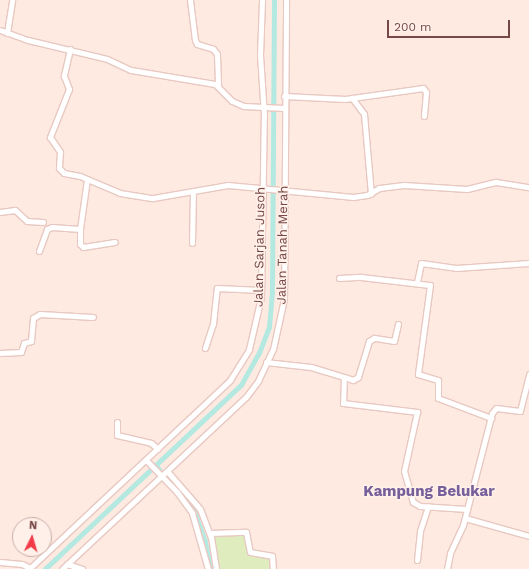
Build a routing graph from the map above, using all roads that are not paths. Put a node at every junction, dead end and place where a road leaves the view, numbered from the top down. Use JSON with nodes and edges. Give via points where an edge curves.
{"nodes":[{"id":1,"x":12,"y":0,"type":"edge"},
{"id":2,"x":190,"y":0,"type":"edge"},
{"id":3,"x":262,"y":0,"type":"edge"},
{"id":4,"x":286,"y":0,"type":"edge"},
{"id":5,"x":0,"y":30,"type":"edge"},
{"id":6,"x":7,"y":33,"type":"junction"},
{"id":7,"x":70,"y":49,"type":"junction"},
{"id":8,"x":218,"y":86,"type":"junction"},
{"id":9,"x":284,"y":96,"type":"junction"},
{"id":10,"x":352,"y":98,"type":"junction"},
{"id":11,"x":266,"y":107,"type":"junction"},
{"id":12,"x":281,"y":108,"type":"junction"},
{"id":13,"x":424,"y":116,"type":"dead end"},
{"id":14,"x":87,"y":179,"type":"junction"},
{"id":15,"x":529,"y":187,"type":"edge"},
{"id":16,"x":264,"y":189,"type":"junction"},
{"id":17,"x":281,"y":191,"type":"junction"},
{"id":18,"x":193,"y":193,"type":"junction"},
{"id":19,"x":371,"y":194,"type":"junction"},
{"id":20,"x":0,"y":212,"type":"edge"},
{"id":21,"x":43,"y":222,"type":"dead end"},
{"id":22,"x":80,"y":229,"type":"junction"},
{"id":23,"x":115,"y":242,"type":"dead end"},
{"id":24,"x":192,"y":243,"type":"dead end"},
{"id":25,"x":39,"y":251,"type":"dead end"},
{"id":26,"x":529,"y":263,"type":"edge"},
{"id":27,"x":339,"y":278,"type":"dead end"},
{"id":28,"x":417,"y":282,"type":"junction"},
{"id":29,"x":261,"y":290,"type":"junction"},
{"id":30,"x":93,"y":317,"type":"dead end"},
{"id":31,"x":398,"y":324,"type":"dead end"},
{"id":32,"x":205,"y":348,"type":"dead end"},
{"id":33,"x":0,"y":353,"type":"edge"},
{"id":34,"x":266,"y":362,"type":"junction"},
{"id":35,"x":529,"y":374,"type":"edge"},
{"id":36,"x":344,"y":378,"type":"junction"},
{"id":37,"x":491,"y":418,"type":"junction"},
{"id":38,"x":117,"y":422,"type":"dead end"},
{"id":39,"x":158,"y":449,"type":"junction"},
{"id":40,"x":148,"y":462,"type":"junction"},
{"id":41,"x":167,"y":471,"type":"junction"},
{"id":42,"x":159,"y":474,"type":"junction"},
{"id":43,"x":428,"y":506,"type":"junction"},
{"id":44,"x":467,"y":509,"type":"junction"},
{"id":45,"x":465,"y":518,"type":"junction"},
{"id":46,"x":210,"y":533,"type":"junction"},
{"id":47,"x":529,"y":536,"type":"edge"},
{"id":48,"x":210,"y":560,"type":"junction"},
{"id":49,"x":417,"y":560,"type":"dead end"},
{"id":50,"x":0,"y":562,"type":"edge"},
{"id":51,"x":67,"y":564,"type":"junction"},
{"id":52,"x":29,"y":569,"type":"edge"},
{"id":53,"x":62,"y":569,"type":"edge"},
{"id":54,"x":82,"y":569,"type":"edge"},
{"id":55,"x":208,"y":569,"type":"edge"},
{"id":56,"x":216,"y":569,"type":"edge"},
{"id":57,"x":273,"y":569,"type":"edge"},
{"id":58,"x":447,"y":569,"type":"edge"}],
"edges":[{"from":1,"to":6,"type":"street"},
{"from":2,"to":8,"type":"street","via":[[195,40],[202,47],[214,49],[217,54]]},
{"from":3,"to":11,"type":"street","name":"Jalan Sarjan Jusoh","via":[[260,54]]},
{"from":4,"to":9,"type":"street","name":"Jalan Tanah Merah","via":[[288,37]]},
{"from":5,"to":6,"type":"street"},
{"from":6,"to":7,"type":"street"},
{"from":7,"to":8,"type":"street","via":[[107,59],[131,70],[210,82]]},
{"from":7,"to":14,"type":"street","via":[[64,76],[69,90],[50,140],[60,152],[61,171]]},
{"from":8,"to":11,"type":"street","via":[[238,104]]},
{"from":9,"to":10,"type":"street"},
{"from":9,"to":12,"type":"street","name":"Jalan Tanah Merah"},
{"from":10,"to":13,"type":"street","via":[[423,88],[426,92]]},
{"from":10,"to":19,"type":"street","via":[[364,114]]},
{"from":11,"to":12,"type":"street"},
{"from":11,"to":16,"type":"street","name":"Jalan Sarjan Jusoh"},
{"from":12,"to":17,"type":"street","name":"Jalan Tanah Merah"},
{"from":14,"to":18,"type":"street","via":[[131,196],[153,198]]},
{"from":14,"to":22,"type":"street"},
{"from":15,"to":19,"type":"street","via":[[496,182],[467,189],[404,185],[380,188]]},
{"from":16,"to":17,"type":"street"},
{"from":16,"to":18,"type":"street","via":[[225,185]]},
{"from":16,"to":29,"type":"street","name":"Jalan Sarjan Jusoh"},
{"from":17,"to":19,"type":"street","via":[[353,197]]},
{"from":17,"to":34,"type":"street","name":"Jalan Tanah Merah","via":[[284,299],[277,338]]},
{"from":18,"to":24,"type":"street"},
{"from":20,"to":21,"type":"street","via":[[15,210],[27,221]]},
{"from":22,"to":23,"type":"street","via":[[80,244],[83,247]]},
{"from":22,"to":25,"type":"street","via":[[47,229]]},
{"from":26,"to":28,"type":"street","via":[[456,268],[420,263]]},
{"from":27,"to":28,"type":"street","via":[[361,277]]},
{"from":28,"to":37,"type":"street","via":[[431,286],[418,374],[438,380],[438,398]]},
{"from":29,"to":32,"type":"street","via":[[217,288],[213,324]]},
{"from":29,"to":39,"type":"street","name":"Jalan Sarjan Jusoh","via":[[254,337],[238,370]]},
{"from":30,"to":33,"type":"street","via":[[40,314],[33,318],[31,341],[24,342],[21,352]]},
{"from":31,"to":36,"type":"street","via":[[394,341],[374,338],[370,341],[358,378]]},
{"from":34,"to":36,"type":"street","via":[[311,366]]},
{"from":34,"to":41,"type":"street","name":"Jalan Tanah Merah","via":[[250,393]]},
{"from":35,"to":37,"type":"street","via":[[520,411],[496,408]]},
{"from":36,"to":43,"type":"street","via":[[343,403],[417,412],[404,475],[409,482],[413,502]]},
{"from":37,"to":44,"type":"street"},
{"from":38,"to":39,"type":"street","via":[[117,435],[151,443]]},
{"from":39,"to":40,"type":"street","name":"Jalan Sarjan Jusoh"},
{"from":40,"to":42,"type":"street"},
{"from":40,"to":52,"type":"street","name":"Jalan Sarjan Jusoh"},
{"from":41,"to":42,"type":"street","name":"Jalan Tanah Merah"},
{"from":41,"to":46,"type":"street","via":[[196,503]]},
{"from":42,"to":48,"type":"street","via":[[192,513]]},
{"from":42,"to":51,"type":"street","name":"Jalan Tanah Merah"},
{"from":43,"to":44,"type":"street"},
{"from":43,"to":49,"type":"street","via":[[420,531]]},
{"from":44,"to":45,"type":"street"},
{"from":45,"to":47,"type":"street"},
{"from":45,"to":58,"type":"street"},
{"from":46,"to":48,"type":"street"},
{"from":46,"to":57,"type":"street","via":[[246,532],[250,552],[272,556]]},
{"from":48,"to":55,"type":"street"},
{"from":48,"to":56,"type":"street"},
{"from":50,"to":52,"type":"street","via":[[22,564]]},
{"from":51,"to":53,"type":"street","name":"Jalan Tanah Merah"},
{"from":51,"to":54,"type":"street"}]}
